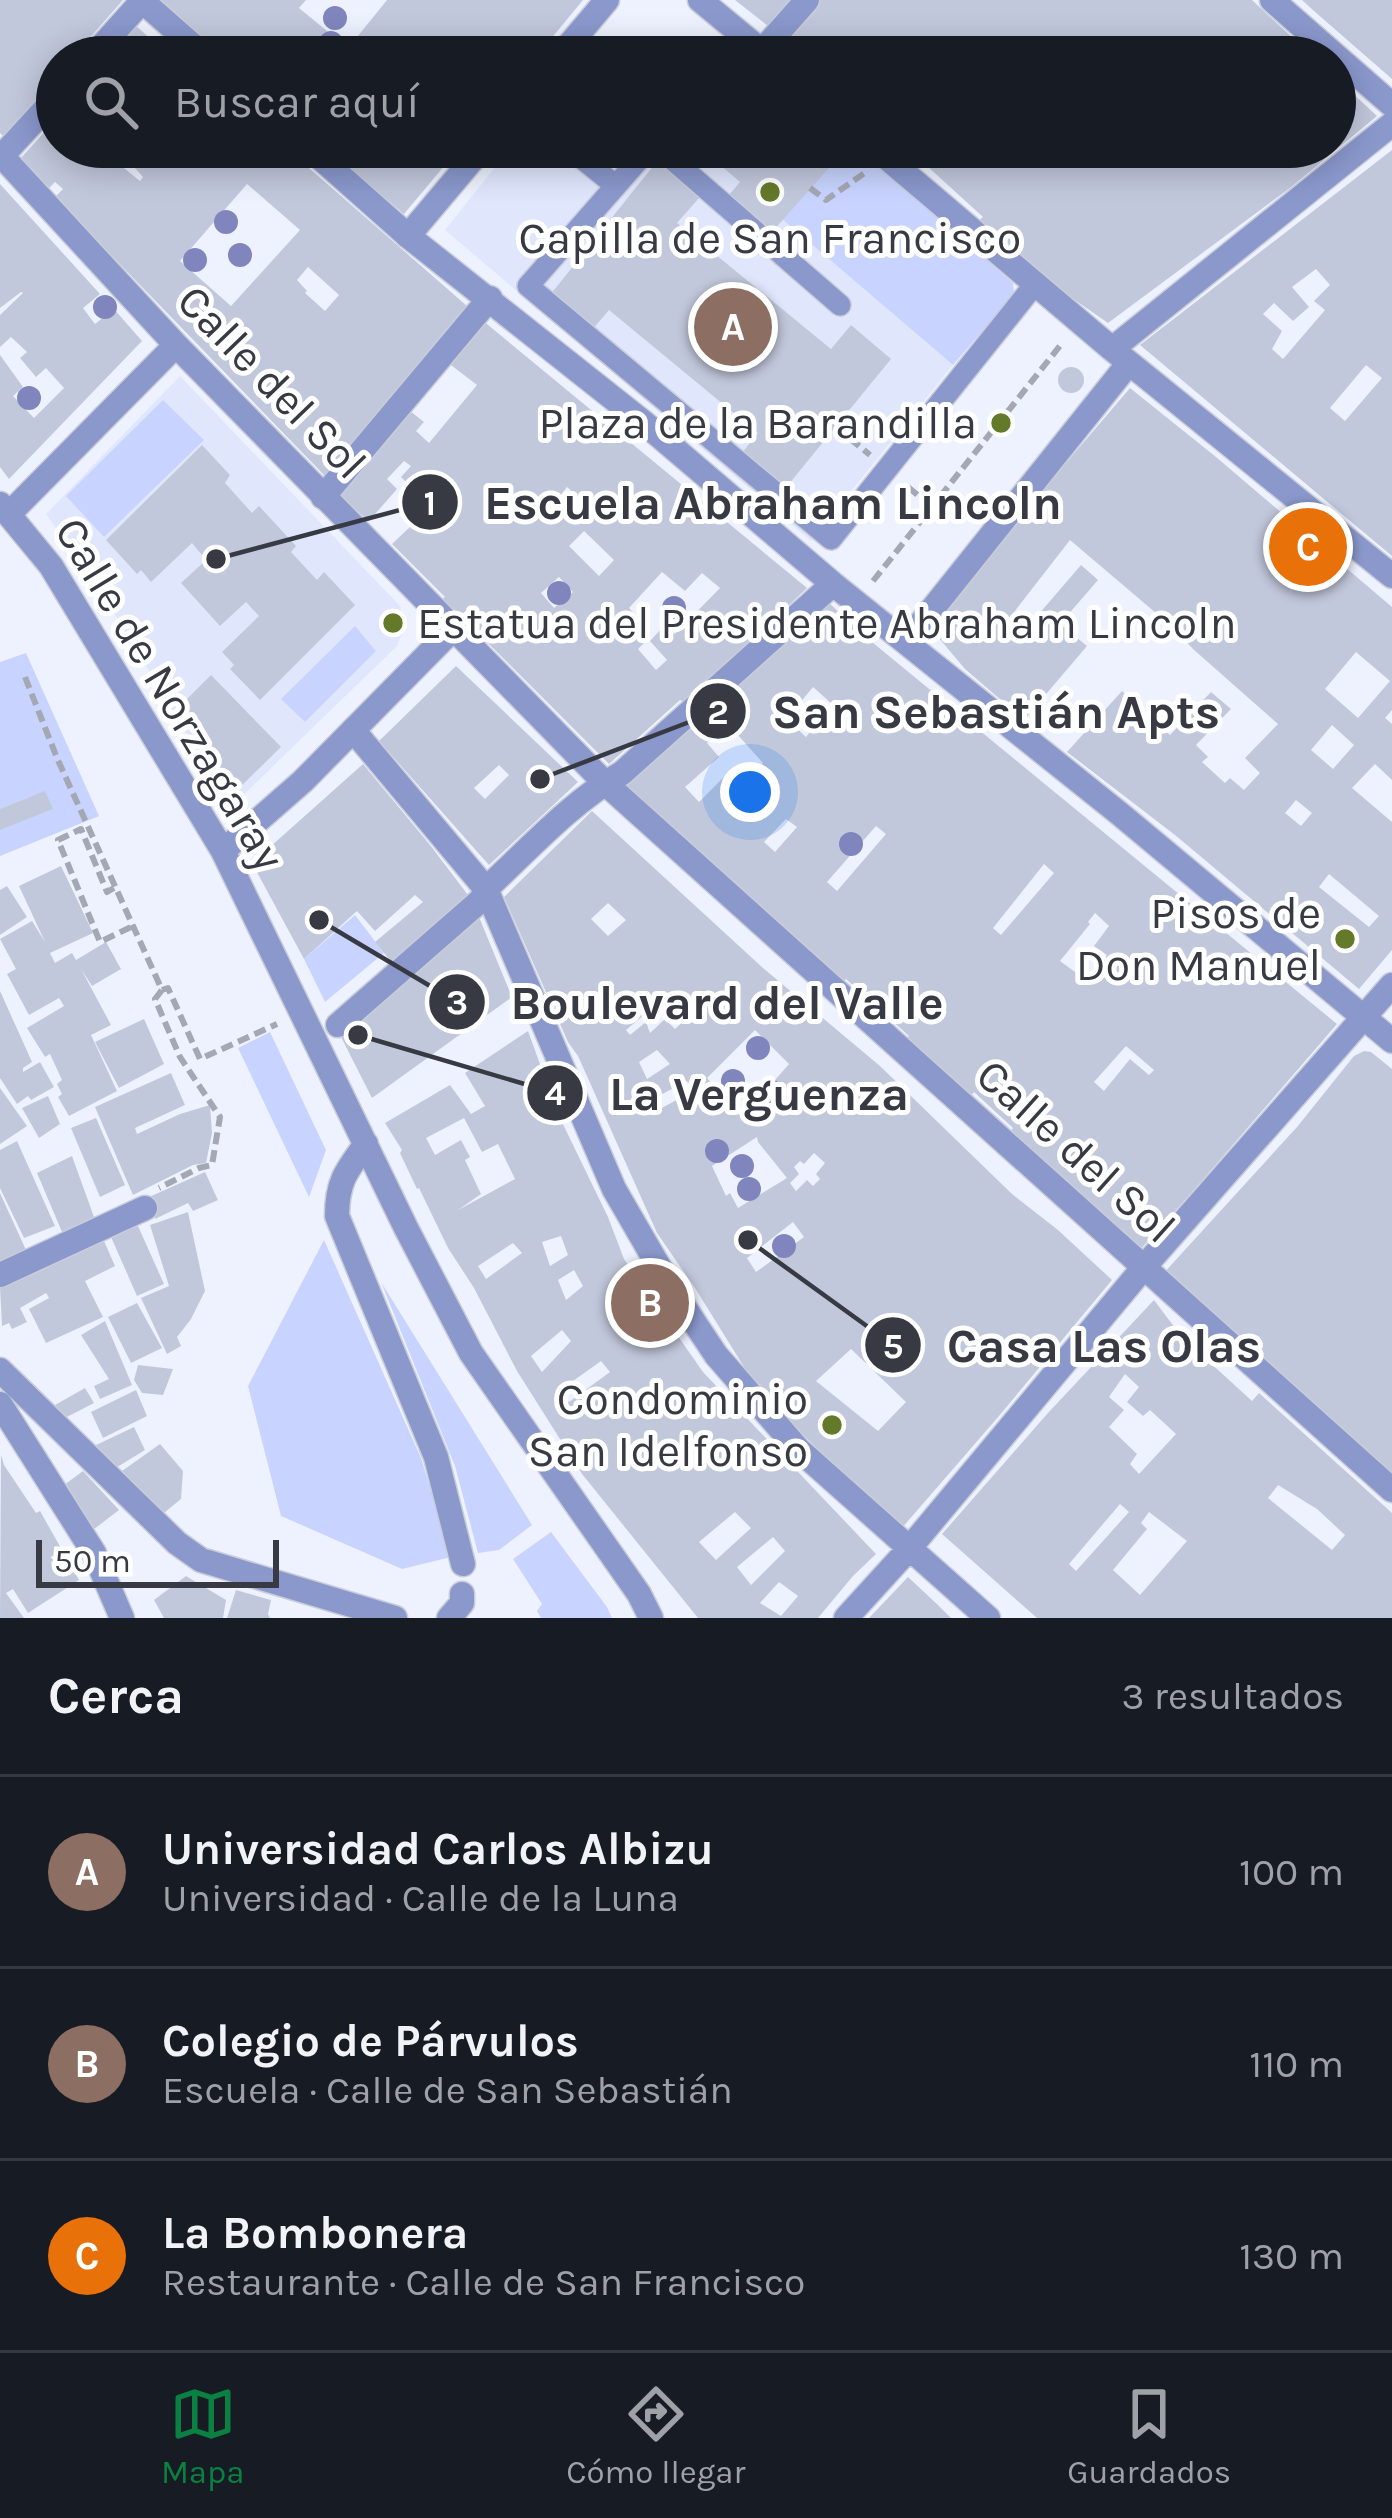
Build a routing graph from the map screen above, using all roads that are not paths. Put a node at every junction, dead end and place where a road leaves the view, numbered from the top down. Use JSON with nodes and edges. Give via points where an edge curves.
{"nodes":[{"id":1,"x":142,"y":0,"type":"edge"},
{"id":2,"x":607,"y":0,"type":"edge"},
{"id":3,"x":700,"y":0,"type":"edge"},
{"id":4,"x":807,"y":0,"type":"edge"},
{"id":5,"x":1272,"y":0,"type":"edge"},
{"id":6,"x":110,"y":36,"type":"edge"},
{"id":7,"x":182,"y":36,"type":"edge"},
{"id":8,"x":577,"y":36,"type":"edge"},
{"id":9,"x":743,"y":36,"type":"edge"},
{"id":10,"x":779,"y":36,"type":"edge"},
{"id":11,"x":1313,"y":36,"type":"edge"},
{"id":12,"x":1356,"y":74,"type":"edge"},
{"id":13,"x":1392,"y":105,"type":"edge"},
{"id":14,"x":36,"y":118,"type":"edge"},
{"id":15,"x":1392,"y":124,"type":"edge"},
{"id":16,"x":1,"y":155,"type":"edge"},
{"id":17,"x":1356,"y":155,"type":"edge"},
{"id":18,"x":332,"y":168,"type":"edge"},
{"id":19,"x":465,"y":168,"type":"edge"},
{"id":20,"x":594,"y":168,"type":"edge"},
{"id":21,"x":634,"y":168,"type":"edge"},
{"id":22,"x":679,"y":168,"type":"edge"},
{"id":23,"x":888,"y":168,"type":"edge"},
{"id":24,"x":1341,"y":168,"type":"edge"},
{"id":25,"x":616,"y":186,"type":"junction"},
{"id":26,"x":408,"y":236,"type":"junction"},
{"id":27,"x":1035,"y":284,"type":"junction"},
{"id":28,"x":490,"y":298,"type":"junction"},
{"id":29,"x":840,"y":305,"type":"dead end"},
{"id":30,"x":176,"y":344,"type":"junction"},
{"id":31,"x":1121,"y":356,"type":"junction"},
{"id":32,"x":323,"y":497,"type":"junction"},
{"id":33,"x":4,"y":509,"type":"edge"},
{"id":34,"x":1392,"y":576,"type":"edge"},
{"id":35,"x":833,"y":584,"type":"junction"},
{"id":36,"x":922,"y":622,"type":"dead end"},
{"id":37,"x":452,"y":630,"type":"junction"},
{"id":38,"x":353,"y":730,"type":"junction"},
{"id":39,"x":605,"y":783,"type":"junction"},
{"id":40,"x":223,"y":851,"type":"junction"},
{"id":41,"x":486,"y":889,"type":"junction"},
{"id":42,"x":1392,"y":985,"type":"edge"},
{"id":43,"x":1363,"y":1018,"type":"junction"},
{"id":44,"x":338,"y":1025,"type":"dead end"},
{"id":45,"x":1392,"y":1041,"type":"edge"},
{"id":46,"x":366,"y":1144,"type":"junction"},
{"id":47,"x":145,"y":1208,"type":"road end"},
{"id":48,"x":1144,"y":1268,"type":"junction"},
{"id":49,"x":0,"y":1275,"type":"edge"},
{"id":50,"x":0,"y":1370,"type":"edge"},
{"id":51,"x":0,"y":1404,"type":"edge"},
{"id":52,"x":1392,"y":1490,"type":"edge"},
{"id":53,"x":908,"y":1550,"type":"junction"},
{"id":54,"x":463,"y":1564,"type":"dead end"},
{"id":55,"x":462,"y":1594,"type":"dead end"},
{"id":56,"x":122,"y":1618,"type":"edge"},
{"id":57,"x":395,"y":1618,"type":"edge"},
{"id":58,"x":448,"y":1618,"type":"edge"},
{"id":59,"x":651,"y":1618,"type":"edge"},
{"id":60,"x":846,"y":1618,"type":"edge"},
{"id":61,"x":988,"y":1618,"type":"edge"}],
"edges":[{"from":1,"to":6,"type":"street"},
{"from":1,"to":7,"type":"street"},
{"from":2,"to":8,"type":"street"},
{"from":3,"to":9,"type":"street"},
{"from":4,"to":10,"type":"street"},
{"from":5,"to":11,"type":"street"},
{"from":12,"to":13,"type":"street"},
{"from":14,"to":16,"type":"street"},
{"from":15,"to":17,"type":"street"},
{"from":16,"to":30,"type":"street","name":"Calle del Sol"},
{"from":18,"to":26,"type":"street"},
{"from":19,"to":26,"type":"street"},
{"from":20,"to":25,"type":"lane"},
{"from":21,"to":25,"type":"lane"},
{"from":22,"to":29,"type":"lane"},
{"from":23,"to":27,"type":"street"},
{"from":24,"to":31,"type":"street"},
{"from":25,"to":27,"type":"lane","via":[[528,286],[831,539]]},
{"from":26,"to":28,"type":"street"},
{"from":27,"to":31,"type":"street"},
{"from":28,"to":32,"type":"street"},
{"from":28,"to":35,"type":"street"},
{"from":30,"to":32,"type":"street","name":"Calle del Sol"},
{"from":30,"to":33,"type":"street"},
{"from":31,"to":34,"type":"street"},
{"from":31,"to":36,"type":"street"},
{"from":32,"to":37,"type":"street","name":"Calle del Sol"},
{"from":33,"to":40,"type":"street","name":"Calle de Norzagaray","via":[[51,566]]},
{"from":35,"to":39,"type":"street"},
{"from":35,"to":43,"type":"street"},
{"from":37,"to":38,"type":"street"},
{"from":37,"to":39,"type":"street","name":"Calle del Sol"},
{"from":38,"to":40,"type":"street"},
{"from":38,"to":41,"type":"street"},
{"from":39,"to":41,"type":"street"},
{"from":39,"to":48,"type":"street","name":"Calle del Sol"},
{"from":40,"to":46,"type":"street","name":"Calle de Norzagaray"},
{"from":41,"to":44,"type":"street"},
{"from":41,"to":53,"type":"street","via":[[614,1189],[669,1284],[716,1355],[798,1449]]},
{"from":42,"to":43,"type":"street"},
{"from":43,"to":45,"type":"street"},
{"from":43,"to":48,"type":"street"},
{"from":46,"to":54,"type":"street","via":[[337,1193],[338,1216],[436,1457]]},
{"from":46,"to":59,"type":"street","name":"Calle de Norzagaray","via":[[471,1353]]},
{"from":47,"to":49,"type":"street"},
{"from":48,"to":52,"type":"street","name":"Calle del Sol"},
{"from":48,"to":53,"type":"street"},
{"from":50,"to":57,"type":"street","via":[[201,1560]]},
{"from":51,"to":56,"type":"street","via":[[94,1553]]},
{"from":53,"to":60,"type":"street"},
{"from":53,"to":61,"type":"street"},
{"from":55,"to":58,"type":"street"}]}
